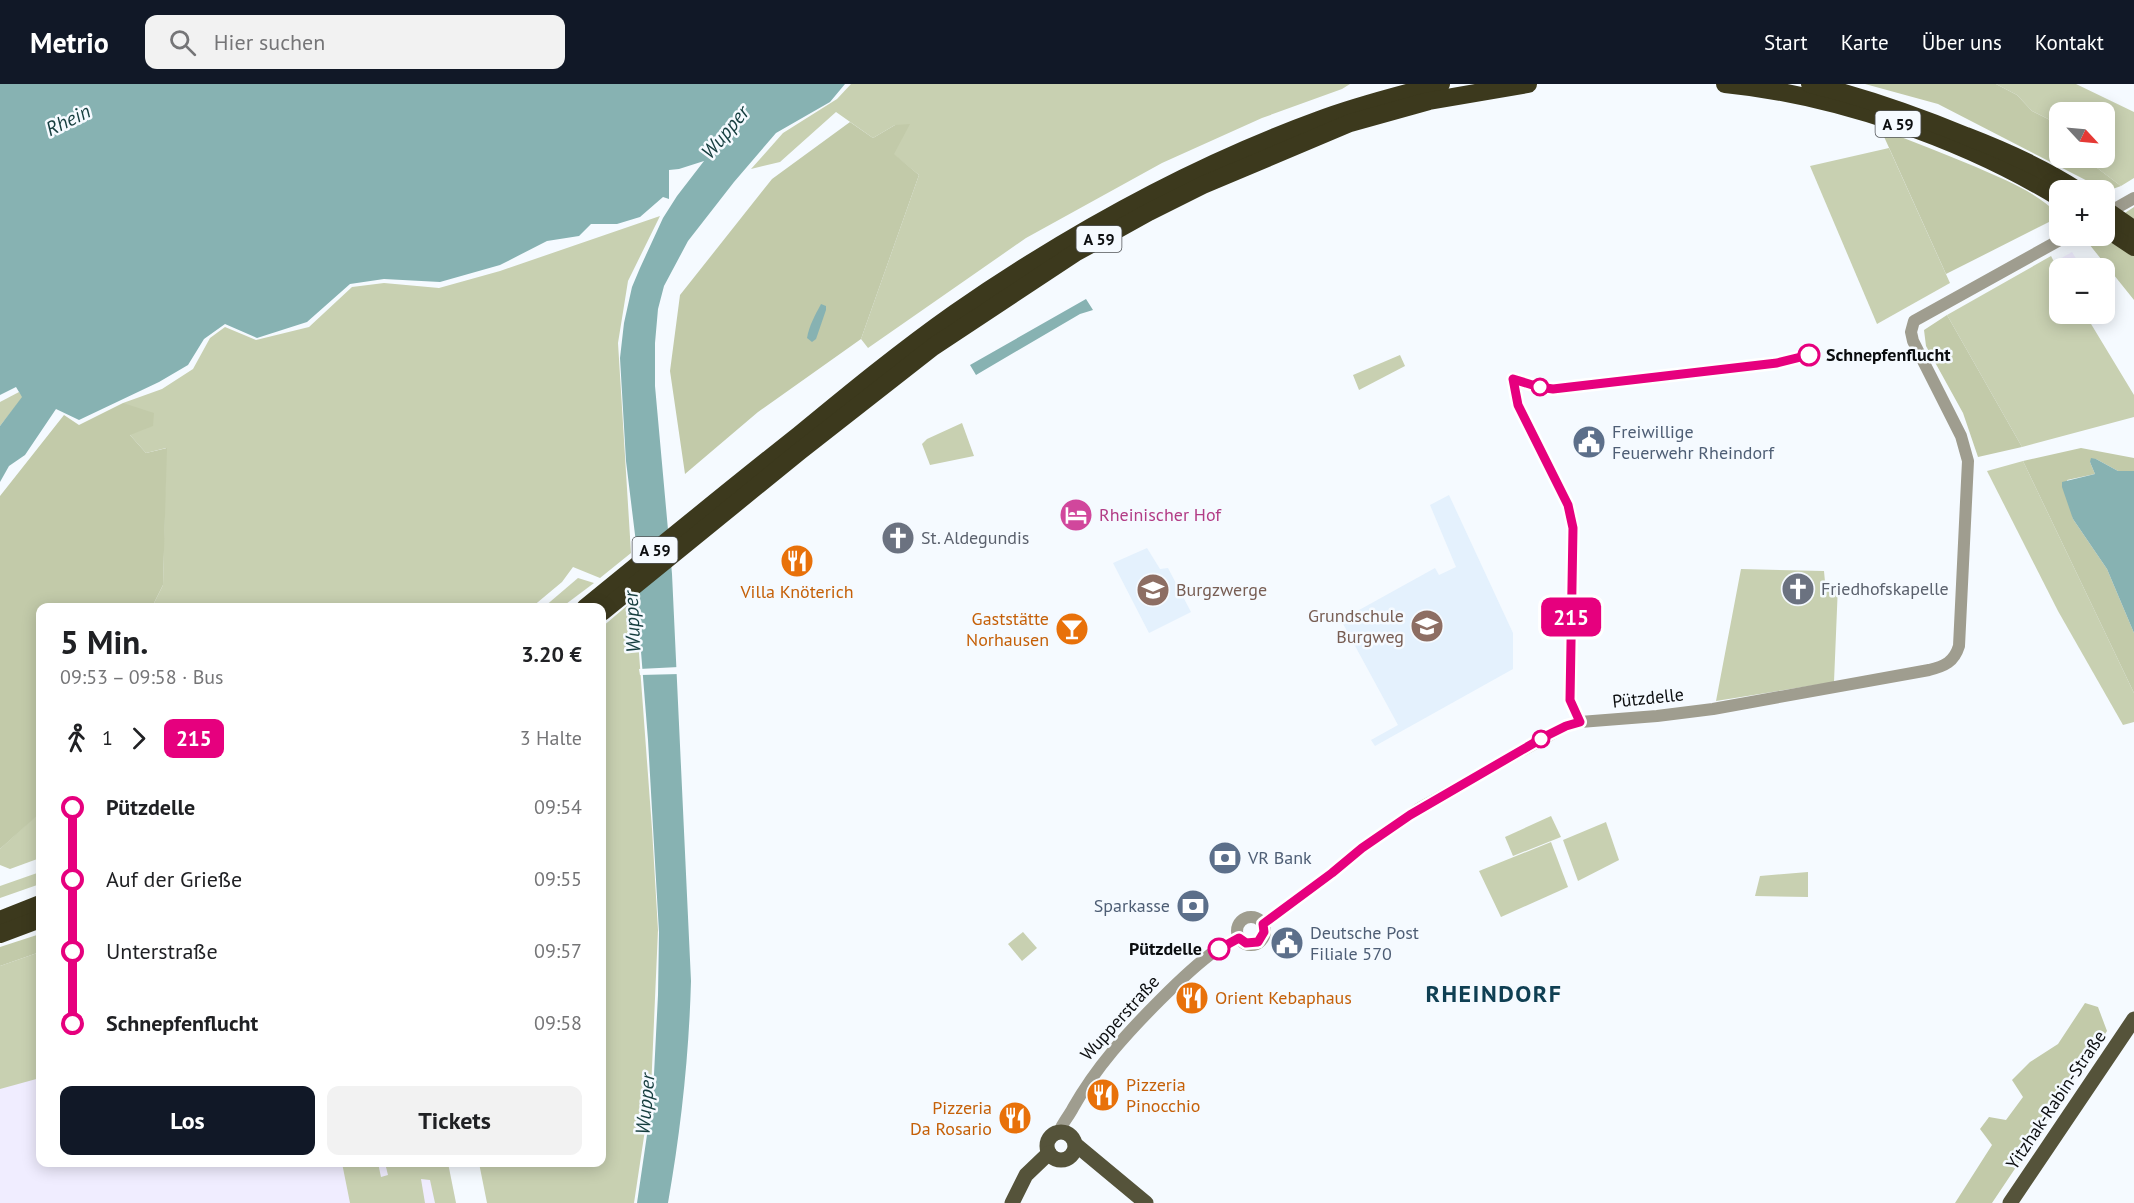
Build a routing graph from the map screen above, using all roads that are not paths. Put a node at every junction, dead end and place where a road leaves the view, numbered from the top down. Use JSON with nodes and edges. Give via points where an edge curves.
{"nodes":[{"id":1,"x":1441,"y":84,"type":"edge"},
{"id":2,"x":1528,"y":84,"type":"edge"},
{"id":3,"x":1725,"y":84,"type":"edge"},
{"id":4,"x":1810,"y":84,"type":"edge"},
{"id":5,"x":2059,"y":180,"type":"edge"},
{"id":6,"x":2049,"y":192,"type":"edge"},
{"id":7,"x":2134,"y":198,"type":"edge"},
{"id":8,"x":2115,"y":209,"type":"edge"},
{"id":9,"x":2115,"y":220,"type":"edge"},
{"id":10,"x":2115,"y":231,"type":"edge"},
{"id":11,"x":2130,"y":236,"type":"edge"},
{"id":12,"x":2049,"y":246,"type":"edge"},
{"id":13,"x":727,"y":502,"type":"junction"},
{"id":14,"x":592,"y":603,"type":"edge"},
{"id":15,"x":606,"y":608,"type":"edge"},
{"id":16,"x":36,"y":904,"type":"edge"},
{"id":17,"x":36,"y":905,"type":"edge"},
{"id":18,"x":0,"y":913,"type":"edge"},
{"id":19,"x":0,"y":920,"type":"edge"},
{"id":20,"x":36,"y":920,"type":"edge"},
{"id":21,"x":1263,"y":924,"type":"junction"},
{"id":22,"x":0,"y":934,"type":"edge"},
{"id":23,"x":1239,"y":938,"type":"junction"},
{"id":24,"x":2134,"y":1019,"type":"edge"},
{"id":25,"x":1063,"y":1146,"type":"junction"},
{"id":26,"x":1012,"y":1203,"type":"edge"},
{"id":27,"x":1020,"y":1203,"type":"edge"},
{"id":28,"x":1146,"y":1203,"type":"edge"},
{"id":29,"x":2010,"y":1203,"type":"edge"}],
"edges":[{"from":1,"to":13,"type":"highway","number":"A 59","via":[[1319,120],[1149,194],[955,313],[881,369]]},
{"from":2,"to":13,"type":"highway","number":"A 59","via":[[1429,101],[1350,123],[1149,212],[1075,253],[933,347]]},
{"from":3,"to":6,"type":"highway","number":"A 59","via":[[1873,115],[2012,171]]},
{"from":4,"to":5,"type":"highway","number":"A 59","via":[[1912,114],[2019,158]]},
{"from":7,"to":8,"type":"street"},
{"from":9,"to":11,"type":"highway","bridge":true},
{"from":10,"to":11,"type":"highway"},
{"from":12,"to":21,"type":"street","name":"Pützdelle","via":[[1914,321],[1911,332],[1961,436],[1968,461],[1959,646],[1948,664],[1713,709],[1566,726],[1420,808]]},
{"from":13,"to":14,"type":"highway","number":"A 59"},
{"from":13,"to":15,"type":"highway","number":"A 59"},
{"from":16,"to":18,"type":"highway"},
{"from":17,"to":19,"type":"highway"},
{"from":20,"to":22,"type":"highway"},
{"from":21,"to":23,"type":"street","via":[[1264,932],[1258,942],[1246,943]]},
{"from":21,"to":23,"type":"street","via":[[1255,917],[1245,919],[1238,927]]},
{"from":23,"to":25,"type":"street","name":"Wupperstraße","via":[[1201,963],[1131,1029],[1096,1072],[1062,1124]]},
{"from":24,"to":29,"type":"main road","name":"Yitzhak-Rabin-Straße"},
{"from":25,"to":26,"type":"main road","name":"Wupperstraße","via":[[1026,1175]]},
{"from":25,"to":27,"type":"main road","name":"Wupperstraße","via":[[1035,1177]]},
{"from":25,"to":28,"type":"main road","via":[[1090,1158]]}]}
